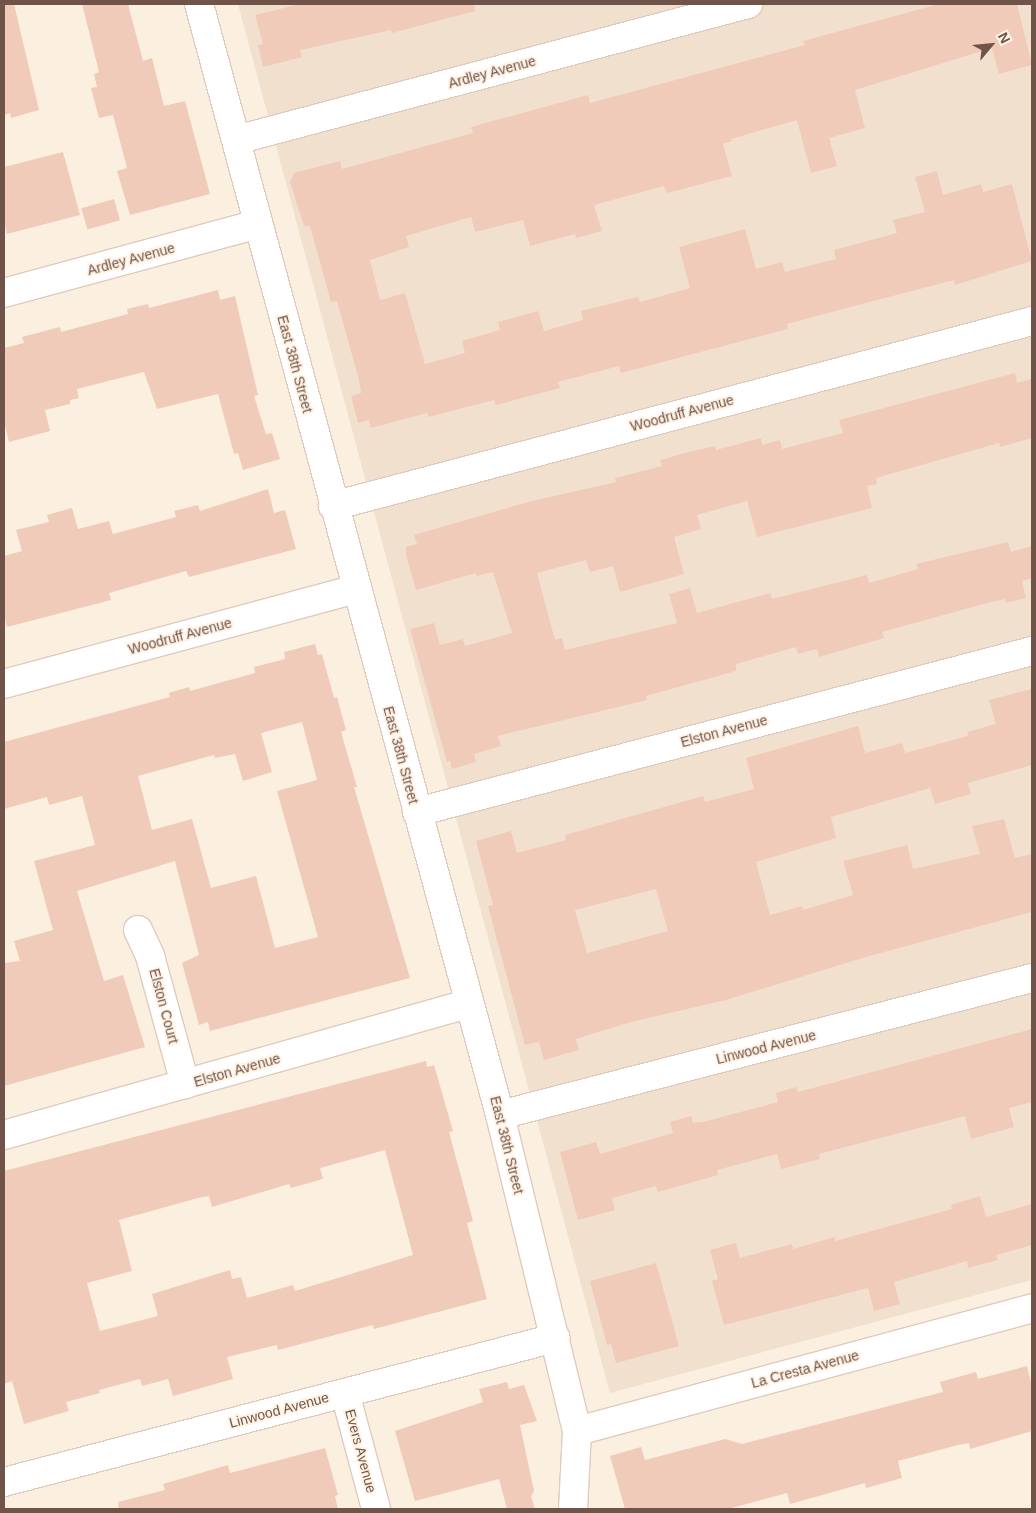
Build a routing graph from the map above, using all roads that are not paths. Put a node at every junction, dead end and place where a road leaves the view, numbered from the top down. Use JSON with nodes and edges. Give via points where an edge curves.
{"nodes":[{"id":1,"x":199,"y":4,"type":"edge"},
{"id":2,"x":748,"y":4,"type":"edge"},
{"id":3,"x":236,"y":140,"type":"junction"},
{"id":4,"x":258,"y":224,"type":"junction"},
{"id":5,"x":4,"y":293,"type":"edge"},
{"id":6,"x":1032,"y":320,"type":"edge"},
{"id":7,"x":333,"y":506,"type":"junction"},
{"id":8,"x":356,"y":589,"type":"junction"},
{"id":9,"x":1032,"y":651,"type":"edge"},
{"id":10,"x":4,"y":684,"type":"edge"},
{"id":11,"x":417,"y":812,"type":"junction"},
{"id":12,"x":138,"y":930,"type":"dead end"},
{"id":13,"x":1032,"y":978,"type":"edge"},
{"id":14,"x":469,"y":1003,"type":"junction"},
{"id":15,"x":185,"y":1084,"type":"junction"},
{"id":16,"x":500,"y":1115,"type":"junction"},
{"id":17,"x":4,"y":1135,"type":"edge"},
{"id":18,"x":1032,"y":1308,"type":"edge"},
{"id":19,"x":555,"y":1338,"type":"junction"},
{"id":20,"x":345,"y":1393,"type":"junction"},
{"id":21,"x":577,"y":1430,"type":"junction"},
{"id":22,"x":4,"y":1482,"type":"edge"},
{"id":23,"x":376,"y":1509,"type":"edge"},
{"id":24,"x":573,"y":1509,"type":"edge"}],
"edges":[{"from":1,"to":3,"type":"street","name":"East 38th Street"},
{"from":2,"to":3,"type":"street","name":"Ardley Avenue"},
{"from":3,"to":4,"type":"street","name":"East 38th Street"},
{"from":4,"to":5,"type":"street","name":"Ardley Avenue"},
{"from":4,"to":7,"type":"street","name":"East 38th Street"},
{"from":6,"to":7,"type":"street","name":"Woodruff Avenue"},
{"from":7,"to":8,"type":"street","name":"East 38th Street"},
{"from":8,"to":10,"type":"street","name":"Woodruff Avenue"},
{"from":8,"to":11,"type":"street","name":"East 38th Street"},
{"from":9,"to":11,"type":"street","name":"Elston Avenue"},
{"from":11,"to":14,"type":"street","name":"East 38th Street"},
{"from":12,"to":15,"type":"street","name":"Elston Court","via":[[150,956]]},
{"from":13,"to":16,"type":"street","name":"Linwood Avenue"},
{"from":14,"to":15,"type":"street","name":"Elston Avenue"},
{"from":14,"to":16,"type":"street","name":"East 38th Street"},
{"from":15,"to":17,"type":"street","name":"Elston Avenue"},
{"from":16,"to":19,"type":"street","name":"East 38th Street"},
{"from":18,"to":21,"type":"street","name":"La Cresta Avenue"},
{"from":19,"to":20,"type":"street","name":"Linwood Avenue"},
{"from":19,"to":21,"type":"street","name":"East 38th Street"},
{"from":20,"to":22,"type":"street","name":"Linwood Avenue"},
{"from":20,"to":23,"type":"street","name":"Evers Avenue"},
{"from":21,"to":24,"type":"street","name":"East 38th Street"}]}
